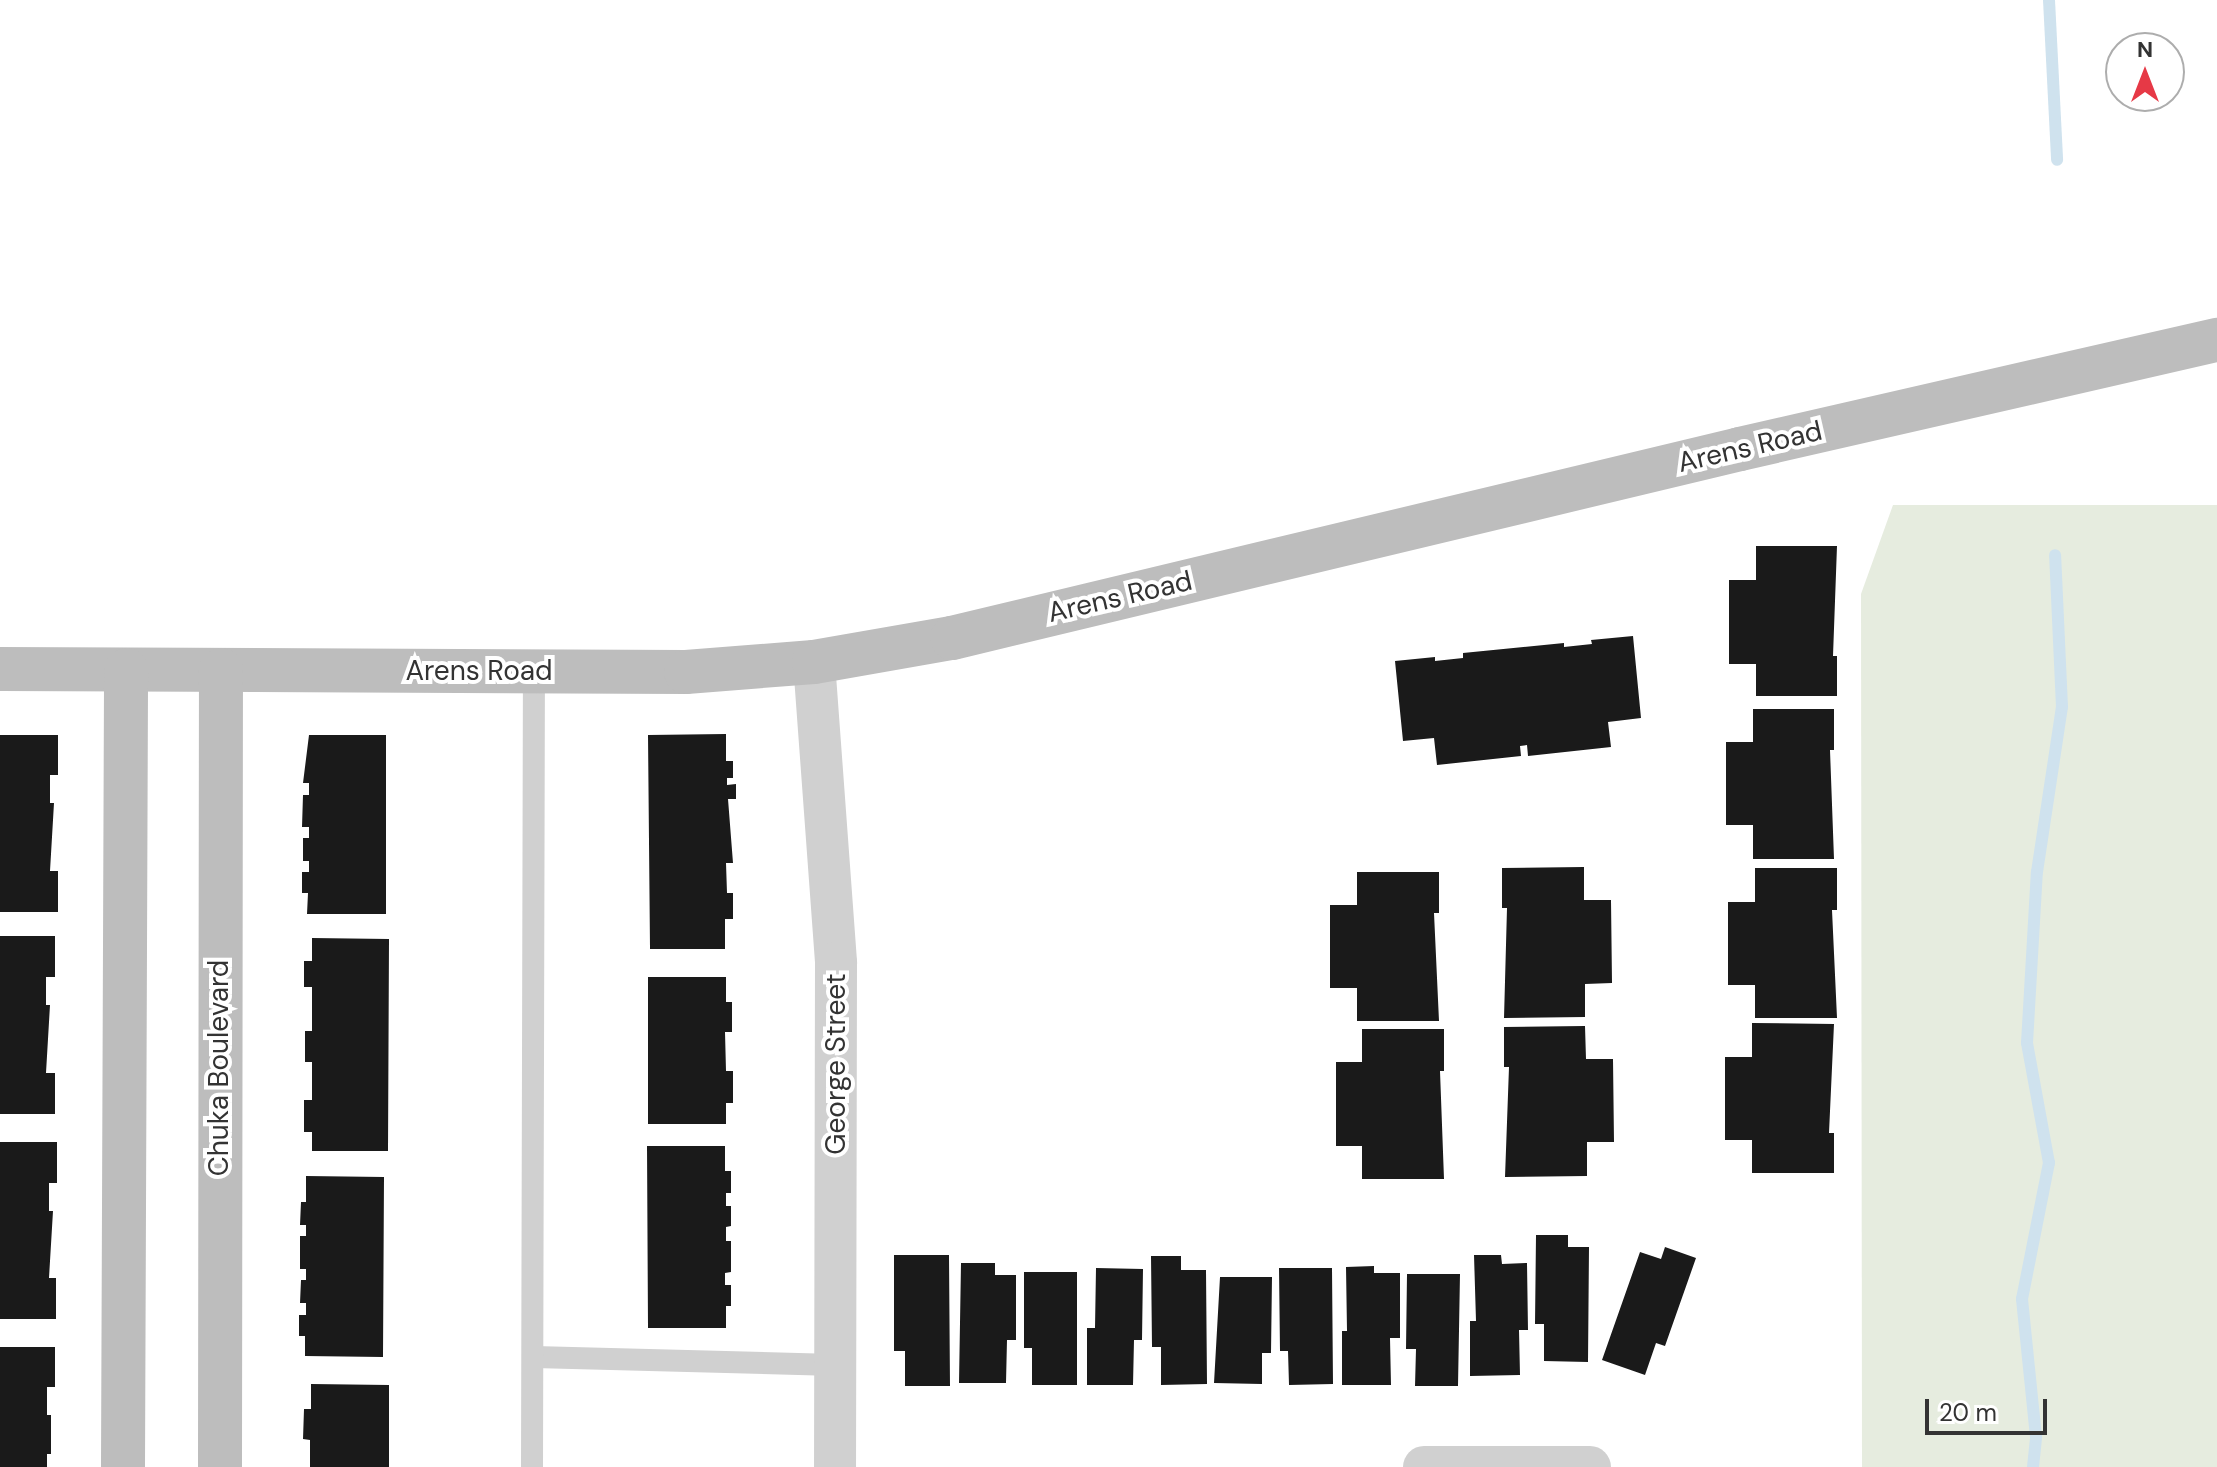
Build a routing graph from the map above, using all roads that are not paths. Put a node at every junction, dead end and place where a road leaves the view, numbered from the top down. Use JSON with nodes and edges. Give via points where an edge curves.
{"nodes":[{"id":1,"x":2217,"y":340,"type":"edge"},
{"id":2,"x":814,"y":662,"type":"junction"},
{"id":3,"x":0,"y":669,"type":"edge"},
{"id":4,"x":126,"y":670,"type":"junction"},
{"id":5,"x":221,"y":670,"type":"junction"},
{"id":6,"x":534,"y":671,"type":"junction"},
{"id":7,"x":534,"y":1357,"type":"junction"},
{"id":8,"x":835,"y":1365,"type":"junction"},
{"id":9,"x":123,"y":1467,"type":"edge"},
{"id":10,"x":220,"y":1467,"type":"edge"},
{"id":11,"x":532,"y":1467,"type":"edge"},
{"id":12,"x":835,"y":1467,"type":"edge"},
{"id":13,"x":1424,"y":1467,"type":"edge"},
{"id":14,"x":1590,"y":1467,"type":"edge"}],
"edges":[{"from":1,"to":2,"type":"street","name":"Arens Road","via":[[952,638]]},
{"from":2,"to":6,"type":"street","name":"Arens Road","via":[[686,672]]},
{"from":2,"to":8,"type":"street","name":"George Street","via":[[836,963]]},
{"from":3,"to":4,"type":"street","name":"Arens Road"},
{"from":4,"to":5,"type":"street","name":"Arens Road"},
{"from":4,"to":9,"type":"street"},
{"from":5,"to":6,"type":"street","name":"Arens Road"},
{"from":5,"to":10,"type":"street","name":"Chuka Boulevard"},
{"from":6,"to":7,"type":"lane"},
{"from":7,"to":8,"type":"lane"},
{"from":7,"to":11,"type":"lane"},
{"from":8,"to":12,"type":"street","name":"George Street"},
{"from":13,"to":14,"type":"street"}]}
